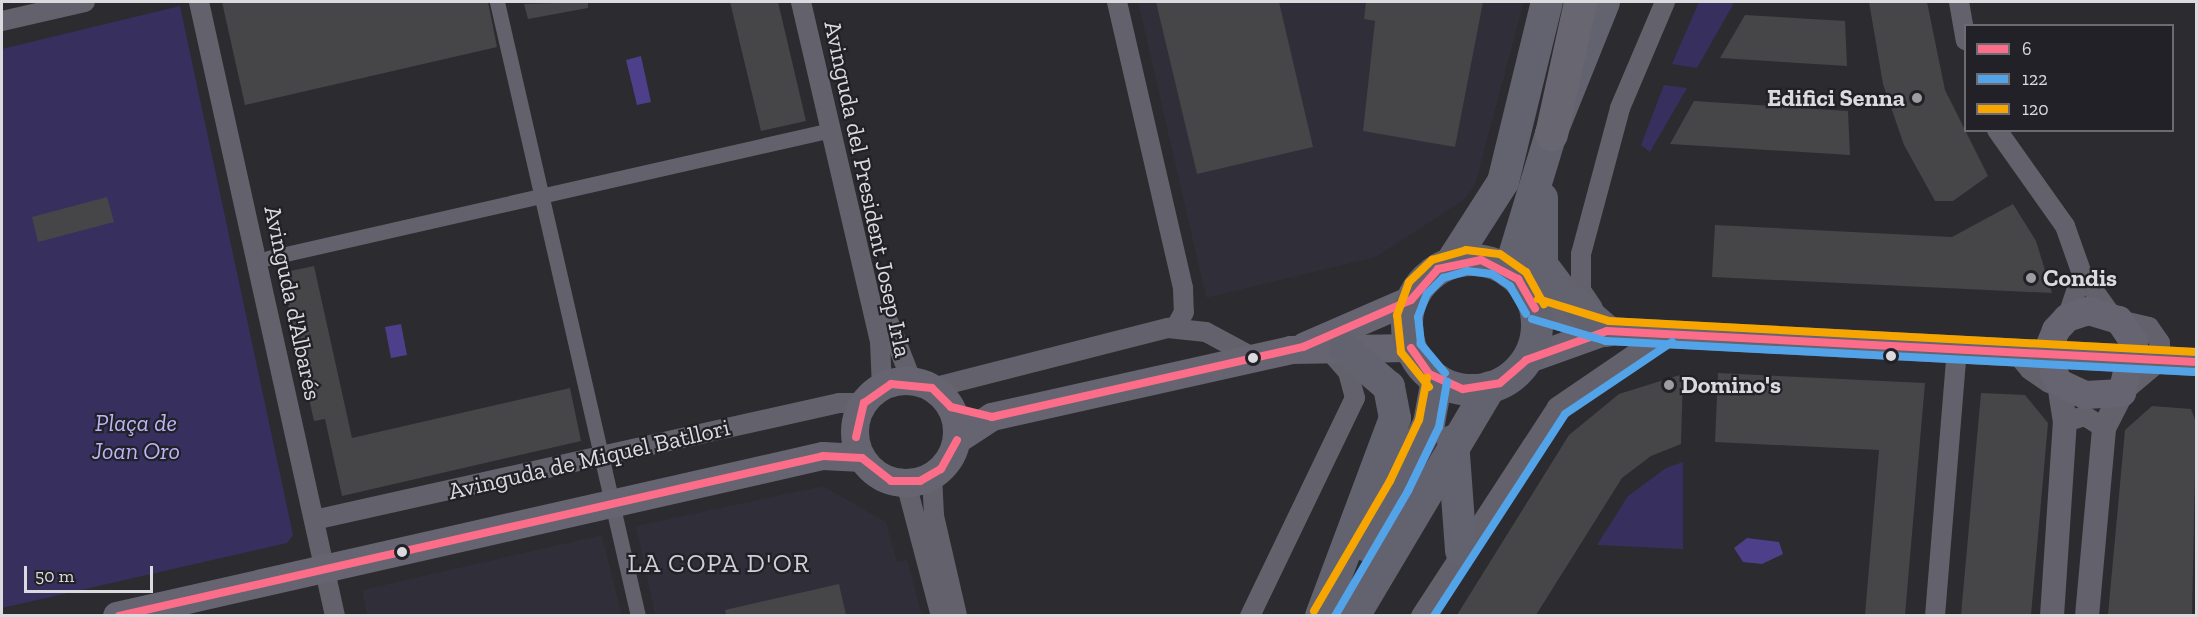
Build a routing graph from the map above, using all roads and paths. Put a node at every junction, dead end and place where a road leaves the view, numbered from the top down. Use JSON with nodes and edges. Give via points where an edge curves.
{"nodes":[{"id":1,"x":85,"y":2,"type":"edge"},
{"id":2,"x":199,"y":2,"type":"edge"},
{"id":3,"x":497,"y":2,"type":"edge"},
{"id":4,"x":801,"y":2,"type":"edge"},
{"id":5,"x":814,"y":2,"type":"edge"},
{"id":6,"x":1117,"y":2,"type":"edge"},
{"id":7,"x":1547,"y":2,"type":"edge"},
{"id":8,"x":1580,"y":2,"type":"edge"},
{"id":9,"x":1604,"y":2,"type":"edge"},
{"id":10,"x":1665,"y":2,"type":"edge"},
{"id":11,"x":1959,"y":2,"type":"edge"},
{"id":12,"x":2,"y":21,"type":"edge"},
{"id":13,"x":1964,"y":34,"type":"edge"},
{"id":14,"x":831,"y":130,"type":"junction"},
{"id":15,"x":1998,"y":132,"type":"edge"},
{"id":16,"x":1551,"y":134,"type":"junction"},
{"id":17,"x":542,"y":196,"type":"junction"},
{"id":18,"x":268,"y":258,"type":"dead end"},
{"id":19,"x":1451,"y":263,"type":"junction"},
{"id":20,"x":1509,"y":272,"type":"junction"},
{"id":21,"x":2082,"y":274,"type":"junction"},
{"id":22,"x":1183,"y":288,"type":"junction"},
{"id":23,"x":1411,"y":300,"type":"junction"},
{"id":24,"x":1535,"y":309,"type":"junction"},
{"id":25,"x":2115,"y":318,"type":"junction"},
{"id":26,"x":1175,"y":328,"type":"junction"},
{"id":27,"x":1607,"y":331,"type":"junction"},
{"id":28,"x":1206,"y":332,"type":"junction"},
{"id":29,"x":1666,"y":333,"type":"junction"},
{"id":30,"x":2058,"y":334,"type":"junction"},
{"id":31,"x":1411,"y":348,"type":"junction"},
{"id":32,"x":1957,"y":348,"type":"junction"},
{"id":33,"x":1324,"y":349,"type":"junction"},
{"id":34,"x":2015,"y":352,"type":"junction"},
{"id":35,"x":1254,"y":358,"type":"junction"},
{"id":36,"x":2148,"y":359,"type":"junction"},
{"id":37,"x":1526,"y":360,"type":"junction"},
{"id":38,"x":2196,"y":362,"type":"edge"},
{"id":39,"x":1437,"y":380,"type":"junction"},
{"id":40,"x":2059,"y":383,"type":"junction"},
{"id":41,"x":1490,"y":387,"type":"junction"},
{"id":42,"x":932,"y":392,"type":"junction"},
{"id":43,"x":2122,"y":393,"type":"junction"},
{"id":44,"x":873,"y":395,"type":"junction"},
{"id":45,"x":992,"y":417,"type":"junction"},
{"id":46,"x":2065,"y":422,"type":"junction"},
{"id":47,"x":2104,"y":428,"type":"junction"},
{"id":48,"x":957,"y":440,"type":"junction"},
{"id":49,"x":1453,"y":441,"type":"junction"},
{"id":50,"x":859,"y":447,"type":"junction"},
{"id":51,"x":603,"y":456,"type":"junction"},
{"id":52,"x":919,"y":480,"type":"junction"},
{"id":53,"x":614,"y":503,"type":"junction"},
{"id":54,"x":314,"y":520,"type":"junction"},
{"id":55,"x":1461,"y":551,"type":"junction"},
{"id":56,"x":325,"y":569,"type":"junction"},
{"id":57,"x":117,"y":615,"type":"edge"},
{"id":58,"x":335,"y":615,"type":"edge"},
{"id":59,"x":638,"y":615,"type":"edge"},
{"id":60,"x":941,"y":615,"type":"edge"},
{"id":61,"x":957,"y":615,"type":"edge"},
{"id":62,"x":1250,"y":615,"type":"edge"},
{"id":63,"x":1322,"y":615,"type":"edge"},
{"id":64,"x":1354,"y":615,"type":"edge"},
{"id":65,"x":1421,"y":615,"type":"edge"},
{"id":66,"x":1935,"y":615,"type":"edge"},
{"id":67,"x":2052,"y":615,"type":"edge"},
{"id":68,"x":2087,"y":615,"type":"edge"}],
"edges":[{"from":1,"to":12,"type":"street"},
{"from":2,"to":54,"type":"street","name":"Avinguda d'Albarés"},
{"from":3,"to":17,"type":"street"},
{"from":4,"to":14,"type":"street","name":"Avinguda del President Josep Irla"},
{"from":5,"to":42,"type":"street","name":"Avinguda del President Josep Irla","via":[[895,348]]},
{"from":6,"to":22,"type":"street"},
{"from":7,"to":19,"type":"main road","via":[[1503,182]]},
{"from":8,"to":16,"type":"highway"},
{"from":9,"to":16,"type":"main road"},
{"from":10,"to":27,"type":"street","via":[[1620,108],[1581,254],[1581,290]]},
{"from":11,"to":13,"type":"street"},
{"from":14,"to":17,"type":"street"},
{"from":14,"to":44,"type":"street","name":"Avinguda del President Josep Irla","via":[[880,342]]},
{"from":15,"to":21,"type":"street","via":[[2066,226]]},
{"from":16,"to":20,"type":"main road"},
{"from":16,"to":27,"type":"main road","via":[[1539,230],[1542,265],[1563,293]]},
{"from":17,"to":18,"type":"street"},
{"from":17,"to":51,"type":"street"},
{"from":19,"to":20,"type":"main road","via":[[1481,260]]},
{"from":19,"to":23,"type":"main road","via":[[1427,277]]},
{"from":20,"to":24,"type":"main road","via":[[1526,288]]},
{"from":21,"to":25,"type":"street"},
{"from":21,"to":30,"type":"street"},
{"from":22,"to":26,"type":"street","via":[[1184,312]]},
{"from":22,"to":28,"type":"street"},
{"from":23,"to":31,"type":"main road"},
{"from":23,"to":33,"type":"main road"},
{"from":24,"to":27,"type":"main road"},
{"from":24,"to":37,"type":"main road","via":[[1536,336]]},
{"from":25,"to":30,"type":"main road","via":[[2089,311]]},
{"from":25,"to":36,"type":"main road"},
{"from":26,"to":28,"type":"street"},
{"from":26,"to":42,"type":"street"},
{"from":27,"to":29,"type":"main road"},
{"from":27,"to":37,"type":"main road"},
{"from":28,"to":35,"type":"street"},
{"from":29,"to":32,"type":"main road"},
{"from":29,"to":55,"type":"street","via":[[1557,407]]},
{"from":30,"to":34,"type":"main road"},
{"from":30,"to":36,"type":"main road"},
{"from":30,"to":40,"type":"main road"},
{"from":31,"to":33,"type":"main road"},
{"from":31,"to":39,"type":"main road"},
{"from":32,"to":34,"type":"main road"},
{"from":32,"to":66,"type":"street"},
{"from":33,"to":35,"type":"main road"},
{"from":33,"to":62,"type":"street","via":[[1344,365],[1355,398]]},
{"from":33,"to":63,"type":"main road","via":[[1389,387],[1395,418]]},
{"from":34,"to":40,"type":"street","via":[[2040,377]]},
{"from":35,"to":45,"type":"main road"},
{"from":36,"to":38,"type":"main road"},
{"from":36,"to":43,"type":"main road"},
{"from":37,"to":41,"type":"main road"},
{"from":39,"to":41,"type":"main road","via":[[1463,389]]},
{"from":39,"to":63,"type":"main road","via":[[1429,423],[1399,486]]},
{"from":40,"to":43,"type":"main road","via":[[2085,395]]},
{"from":40,"to":46,"type":"street"},
{"from":41,"to":49,"type":"main road"},
{"from":42,"to":44,"type":"main road"},
{"from":42,"to":45,"type":"main road"},
{"from":42,"to":48,"type":"main road"},
{"from":43,"to":47,"type":"street"},
{"from":44,"to":50,"type":"main road"},
{"from":44,"to":51,"type":"street","name":"Avinguda de Miquel Batllori"},
{"from":45,"to":48,"type":"main road"},
{"from":46,"to":47,"type":"street","via":[[2092,417]]},
{"from":46,"to":67,"type":"street"},
{"from":47,"to":68,"type":"street"},
{"from":48,"to":52,"type":"main road","via":[[949,461]]},
{"from":49,"to":55,"type":"main road"},
{"from":49,"to":64,"type":"main road"},
{"from":50,"to":52,"type":"main road","via":[[877,474]]},
{"from":50,"to":53,"type":"main road","name":"Avinguda de Miquel Batllori"},
{"from":51,"to":53,"type":"street"},
{"from":51,"to":54,"type":"street","name":"Avinguda de Miquel Batllori"},
{"from":52,"to":60,"type":"street"},
{"from":52,"to":61,"type":"street","via":[[934,516]]},
{"from":53,"to":56,"type":"main road","name":"Avinguda de Miquel Batllori"},
{"from":53,"to":59,"type":"street"},
{"from":54,"to":56,"type":"street","name":"Avinguda d'Albarés"},
{"from":55,"to":65,"type":"street"},
{"from":56,"to":57,"type":"main road","name":"Avinguda de Miquel Batllori"},
{"from":56,"to":58,"type":"street","name":"Avinguda d'Albarés"}]}
